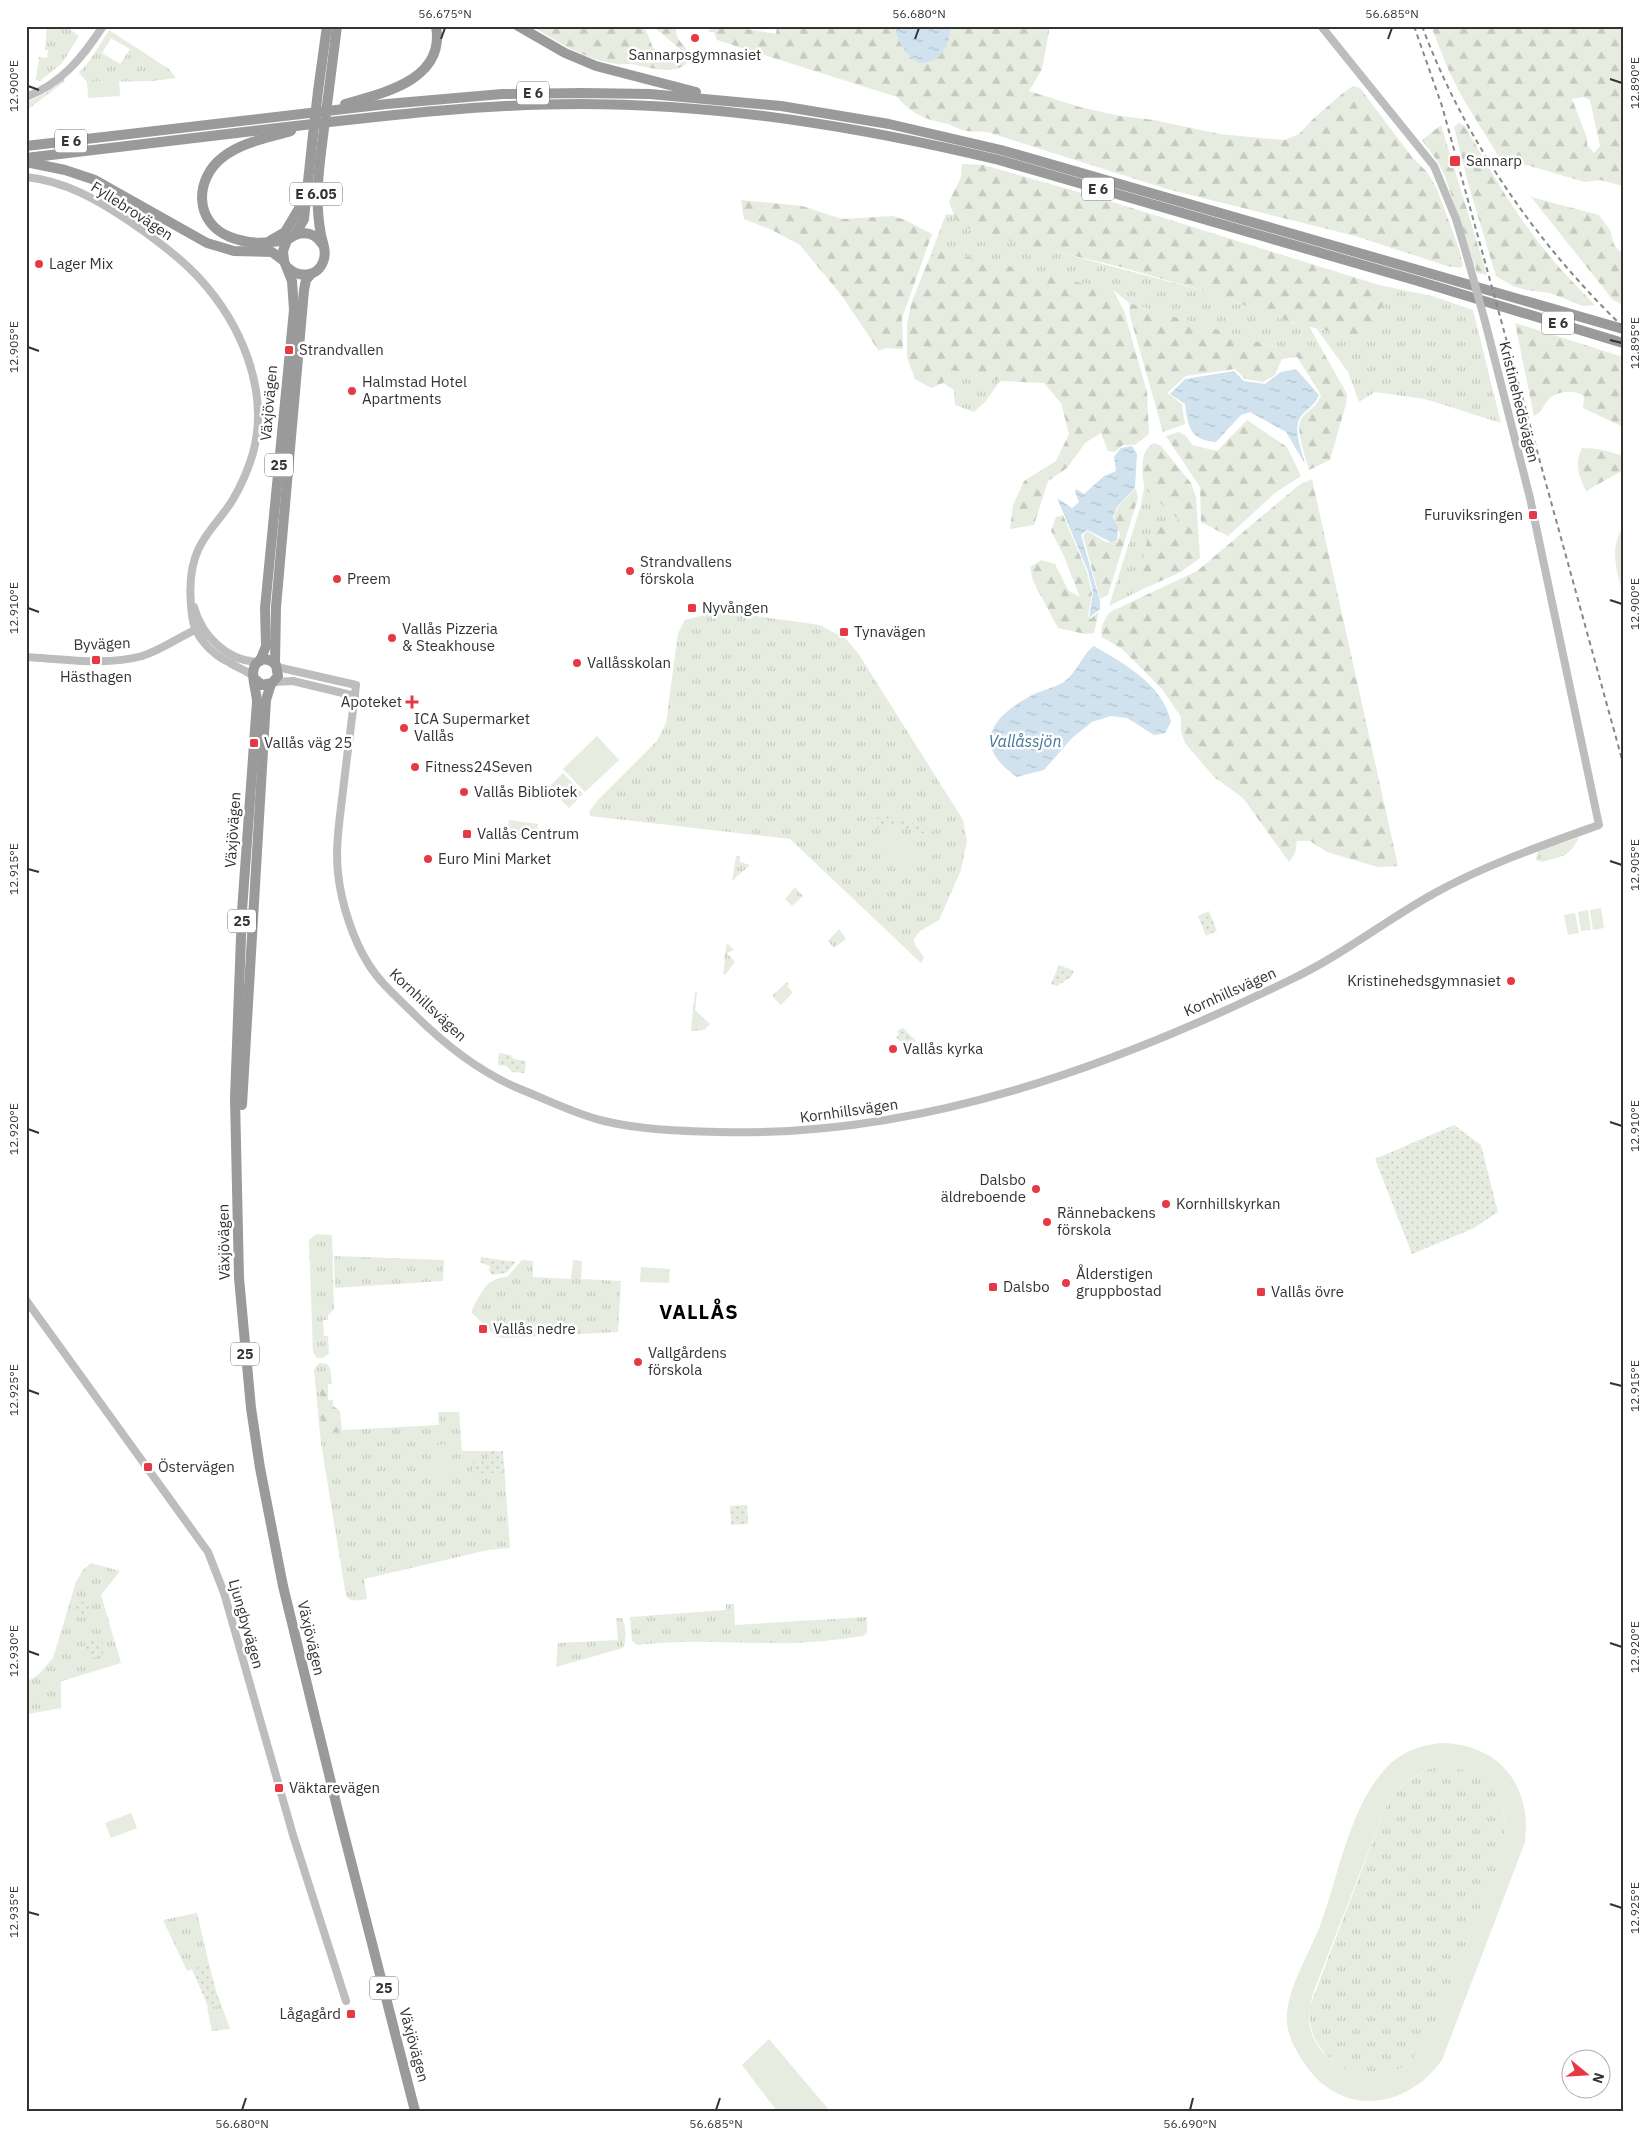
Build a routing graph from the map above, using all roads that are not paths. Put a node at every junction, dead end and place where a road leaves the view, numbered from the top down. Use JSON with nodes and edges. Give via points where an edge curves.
{"nodes":[{"id":1,"x":103,"y":26,"type":"edge"},
{"id":2,"x":327,"y":26,"type":"edge"},
{"id":3,"x":337,"y":26,"type":"edge"},
{"id":4,"x":436,"y":26,"type":"edge"},
{"id":5,"x":518,"y":26,"type":"edge"},
{"id":6,"x":1321,"y":26,"type":"edge"},
{"id":7,"x":323,"y":90,"type":"junction"},
{"id":8,"x":26,"y":97,"type":"edge"},
{"id":9,"x":729,"y":100,"type":"junction"},
{"id":10,"x":312,"y":113,"type":"junction"},
{"id":11,"x":319,"y":123,"type":"junction"},
{"id":12,"x":317,"y":144,"type":"junction"},
{"id":13,"x":26,"y":146,"type":"edge"},
{"id":14,"x":26,"y":158,"type":"edge"},
{"id":15,"x":26,"y":162,"type":"edge"},
{"id":16,"x":26,"y":177,"type":"edge"},
{"id":17,"x":306,"y":197,"type":"junction"},
{"id":18,"x":291,"y":238,"type":"junction"},
{"id":19,"x":259,"y":243,"type":"junction"},
{"id":20,"x":322,"y":244,"type":"junction"},
{"id":21,"x":286,"y":265,"type":"junction"},
{"id":22,"x":310,"y":274,"type":"junction"},
{"id":23,"x":1623,"y":329,"type":"edge"},
{"id":24,"x":1623,"y":343,"type":"edge"},
{"id":25,"x":198,"y":628,"type":"junction"},
{"id":26,"x":26,"y":657,"type":"edge"},
{"id":27,"x":259,"y":661,"type":"junction"},
{"id":28,"x":276,"y":666,"type":"junction"},
{"id":29,"x":254,"y":677,"type":"junction"},
{"id":30,"x":273,"y":683,"type":"junction"},
{"id":31,"x":355,"y":696,"type":"junction"},
{"id":32,"x":1600,"y":825,"type":"joint"},
{"id":33,"x":238,"y":1163,"type":"junction"},
{"id":34,"x":26,"y":1300,"type":"edge"},
{"id":35,"x":346,"y":2001,"type":"dead end"},
{"id":36,"x":415,"y":2111,"type":"edge"}],
"edges":[{"from":1,"to":8,"type":"street","via":[[74,66],[60,79]]},
{"from":2,"to":7,"type":"highway","name":"Växjövägen"},
{"from":3,"to":7,"type":"highway","name":"Växjövägen","number":"E 6.05"},
{"from":4,"to":10,"type":"highway","via":[[434,52],[427,66],[414,78],[388,92]]},
{"from":5,"to":9,"type":"highway","via":[[565,53],[596,66]]},
{"from":6,"to":32,"type":"street","name":"Kristinehedsvägen","bridge":true,"via":[[1434,166],[1456,219],[1533,515]]},
{"from":7,"to":12,"type":"highway","name":"Växjövägen","number":"E 6.05","bridge":true},
{"from":9,"to":10,"type":"highway","number":"E 6","via":[[650,94],[538,93],[434,99]]},
{"from":9,"to":23,"type":"highway","number":"E 6","via":[[866,119],[1001,150]]},
{"from":10,"to":13,"type":"highway","number":"E 6"},
{"from":11,"to":14,"type":"highway","number":"E 6"},
{"from":11,"to":19,"type":"highway","via":[[242,146],[223,156],[208,172],[201,192],[203,210],[208,219],[228,236]]},
{"from":11,"to":24,"type":"highway","number":"E 6","via":[[444,109],[582,104],[708,109],[831,124],[999,160]]},
{"from":12,"to":17,"type":"highway","name":"Växjövägen","number":"E 6.05"},
{"from":12,"to":20,"type":"highway","name":"Växjövägen","number":"E 6.05","via":[[316,197]]},
{"from":15,"to":21,"type":"highway","via":[[95,180],[206,243],[234,251],[272,252]]},
{"from":16,"to":25,"type":"street","name":"Fyllebrovägen","via":[[59,184],[85,195],[146,232],[200,279],[228,316],[244,347],[257,404],[253,452],[245,476],[199,548],[192,570],[192,616]]},
{"from":17,"to":18,"type":"highway","name":"Växjövägen","number":"E 6.05","via":[[304,219]]},
{"from":17,"to":19,"type":"highway","via":[[285,232]]},
{"from":18,"to":19,"type":"highway"},
{"from":18,"to":20,"type":"highway","via":[[309,233]]},
{"from":18,"to":21,"type":"highway","name":"Växjövägen","via":[[283,250]]},
{"from":20,"to":22,"type":"highway","name":"Växjövägen","via":[[323,262]]},
{"from":21,"to":22,"type":"highway","via":[[301,275]]},
{"from":21,"to":27,"type":"highway","name":"Växjövägen","number":"25","via":[[293,290],[294,310],[265,608],[266,646]]},
{"from":22,"to":28,"type":"highway","name":"Växjövägen","number":"25","via":[[304,290],[276,607]]},
{"from":25,"to":26,"type":"street","name":"Byvägen","via":[[144,656],[112,660]]},
{"from":25,"to":27,"type":"street","via":[[232,656],[249,662]]},
{"from":25,"to":29,"type":"street","name":"Fyllebrovägen","via":[[205,643],[217,655]]},
{"from":27,"to":28,"type":"highway","via":[[268,660]]},
{"from":27,"to":29,"type":"highway","name":"Växjövägen","number":"25","via":[[253,668]]},
{"from":28,"to":30,"type":"highway","name":"Växjövägen","number":"25","via":[[278,676]]},
{"from":28,"to":31,"type":"street","name":"Kornhillsvägen","via":[[356,685]]},
{"from":29,"to":30,"type":"highway","via":[[262,685]]},
{"from":29,"to":33,"type":"highway","name":"Växjövägen","number":"25","via":[[257,702],[242,911],[235,1098]]},
{"from":30,"to":31,"type":"street","via":[[293,681]]},
{"from":30,"to":33,"type":"highway","name":"Växjövägen","number":"25","via":[[266,700]]},
{"from":31,"to":32,"type":"street","name":"Kornhillsvägen","via":[[338,846],[338,874],[345,904],[367,963],[382,984],[434,1034],[491,1075],[577,1112],[606,1121],[660,1130],[791,1132],[868,1124],[950,1108],[1018,1089],[1116,1055],[1218,1013],[1306,972],[1433,894],[1479,871]]},
{"from":33,"to":36,"type":"highway","name":"Växjövägen","number":"25","via":[[244,1345],[267,1506],[313,1713]]},
{"from":34,"to":35,"type":"street","name":"Ljungbyvägen","via":[[208,1552],[224,1593],[293,1835]]}]}
